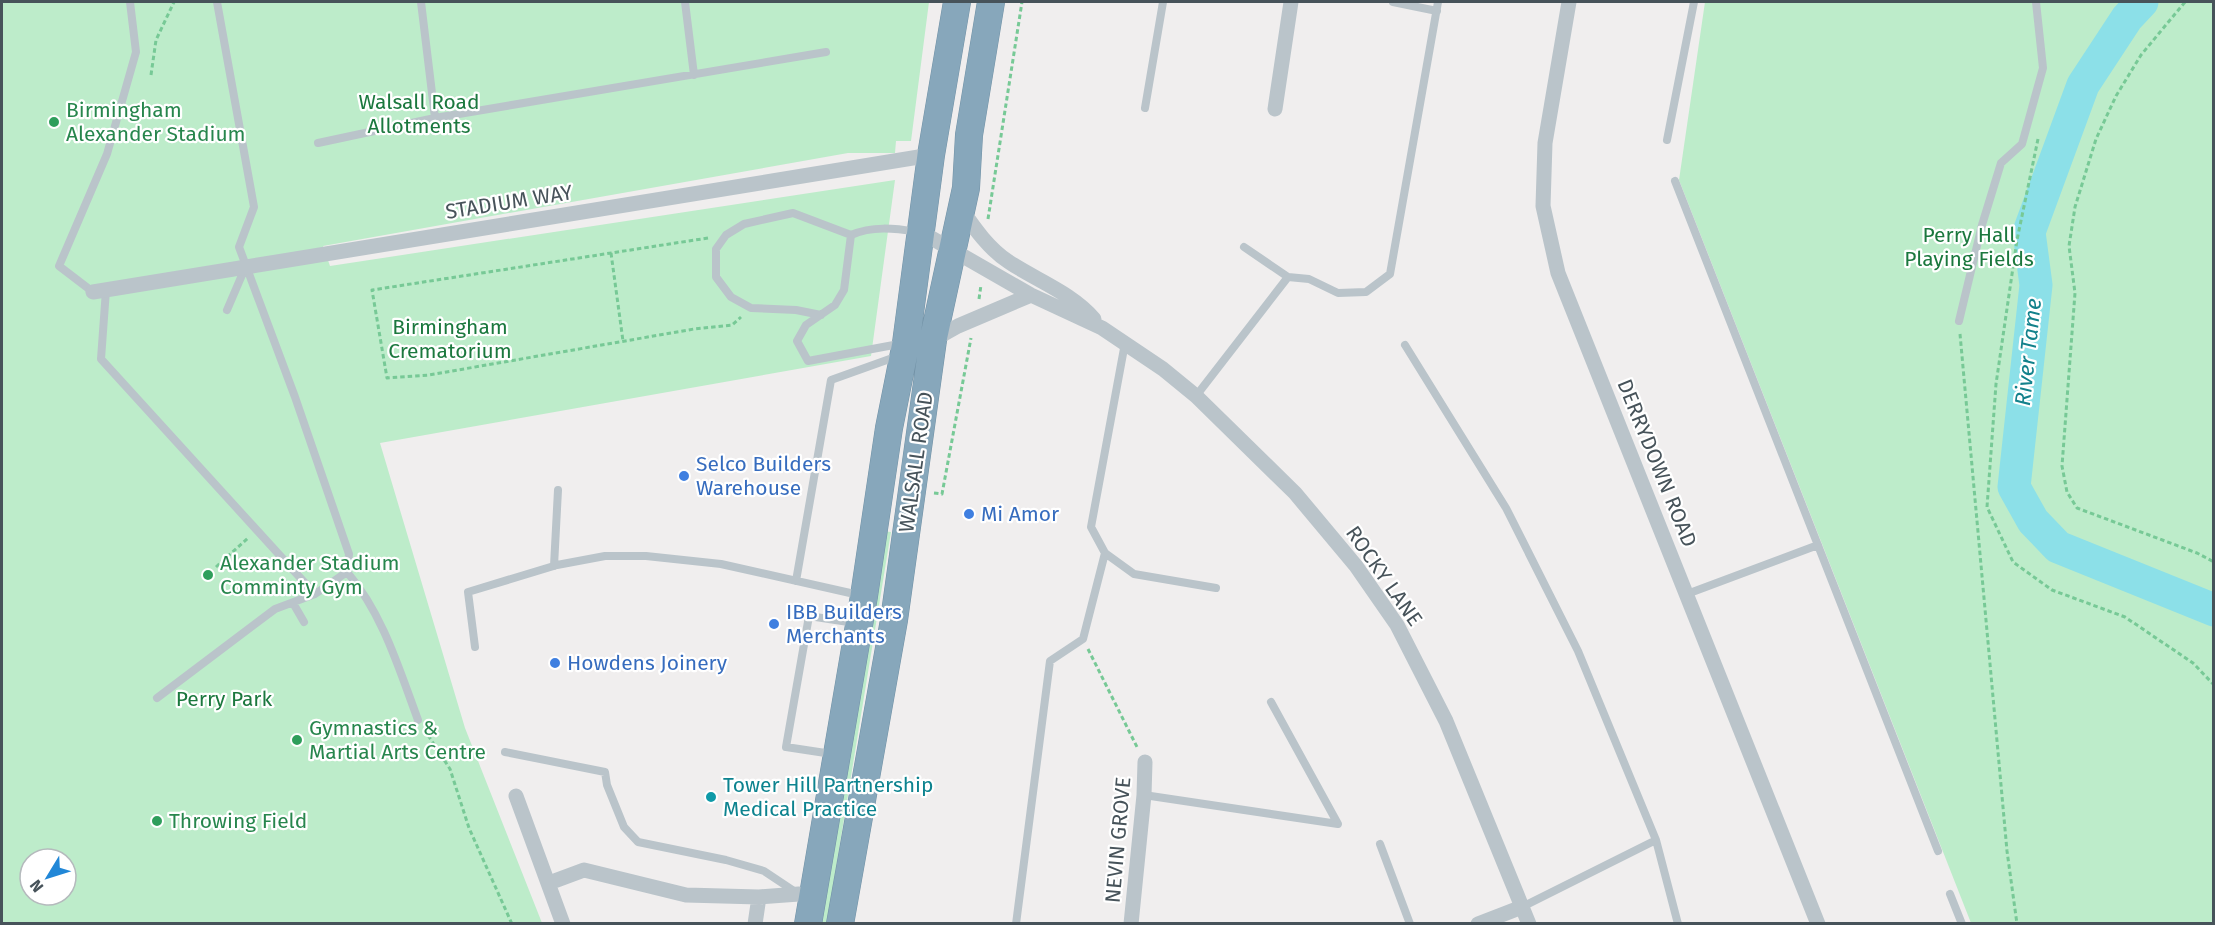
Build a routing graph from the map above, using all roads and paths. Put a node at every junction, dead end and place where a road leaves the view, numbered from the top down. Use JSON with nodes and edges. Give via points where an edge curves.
{"nodes":[{"id":1,"x":130,"y":2,"type":"edge"},
{"id":2,"x":174,"y":2,"type":"edge"},
{"id":3,"x":216,"y":2,"type":"edge"},
{"id":4,"x":421,"y":2,"type":"edge"},
{"id":5,"x":685,"y":2,"type":"edge"},
{"id":6,"x":957,"y":2,"type":"edge"},
{"id":7,"x":992,"y":2,"type":"edge"},
{"id":8,"x":1163,"y":2,"type":"edge"},
{"id":9,"x":1291,"y":2,"type":"edge"},
{"id":10,"x":1393,"y":2,"type":"edge"},
{"id":11,"x":1438,"y":2,"type":"edge"},
{"id":12,"x":1569,"y":2,"type":"edge"},
{"id":13,"x":1694,"y":2,"type":"edge"},
{"id":14,"x":2036,"y":2,"type":"edge"},
{"id":15,"x":2185,"y":2,"type":"edge"},
{"id":16,"x":1437,"y":11,"type":"junction"},
{"id":17,"x":826,"y":52,"type":"dead end"},
{"id":18,"x":150,"y":75,"type":"dead end"},
{"id":19,"x":694,"y":75,"type":"junction"},
{"id":20,"x":1145,"y":108,"type":"dead end"},
{"id":21,"x":1275,"y":109,"type":"dead end"},
{"id":22,"x":435,"y":118,"type":"junction"},
{"id":23,"x":969,"y":135,"type":"junction"},
{"id":24,"x":2038,"y":138,"type":"dead end"},
{"id":25,"x":1668,"y":140,"type":"dead end"},
{"id":26,"x":318,"y":143,"type":"dead end"},
{"id":27,"x":931,"y":155,"type":"junction"},
{"id":28,"x":1675,"y":181,"type":"dead end"},
{"id":29,"x":962,"y":210,"type":"junction"},
{"id":30,"x":921,"y":232,"type":"junction"},
{"id":31,"x":726,"y":235,"type":"junction"},
{"id":32,"x":851,"y":235,"type":"junction"},
{"id":33,"x":1244,"y":247,"type":"dead end"},
{"id":34,"x":953,"y":251,"type":"junction"},
{"id":35,"x":611,"y":253,"type":"junction"},
{"id":36,"x":245,"y":267,"type":"junction"},
{"id":37,"x":1288,"y":277,"type":"junction"},
{"id":38,"x":100,"y":291,"type":"junction"},
{"id":39,"x":1031,"y":295,"type":"junction"},
{"id":40,"x":751,"y":308,"type":"junction"},
{"id":41,"x":227,"y":310,"type":"dead end"},
{"id":42,"x":821,"y":315,"type":"junction"},
{"id":43,"x":1959,"y":321,"type":"joint"},
{"id":44,"x":1102,"y":328,"type":"junction"},
{"id":45,"x":933,"y":340,"type":"junction"},
{"id":46,"x":623,"y":341,"type":"junction"},
{"id":47,"x":1125,"y":343,"type":"junction"},
{"id":48,"x":1405,"y":345,"type":"dead end"},
{"id":49,"x":904,"y":348,"type":"junction"},
{"id":50,"x":1196,"y":396,"type":"junction"},
{"id":51,"x":558,"y":490,"type":"dead end"},
{"id":52,"x":256,"y":530,"type":"junction"},
{"id":53,"x":1818,"y":545,"type":"junction"},
{"id":54,"x":1106,"y":553,"type":"junction"},
{"id":55,"x":2214,"y":562,"type":"edge"},
{"id":56,"x":554,"y":566,"type":"junction"},
{"id":57,"x":216,"y":567,"type":"dead end"},
{"id":58,"x":347,"y":572,"type":"junction"},
{"id":59,"x":796,"y":580,"type":"junction"},
{"id":60,"x":1216,"y":588,"type":"dead end"},
{"id":61,"x":315,"y":594,"type":"junction"},
{"id":62,"x":1687,"y":594,"type":"junction"},
{"id":63,"x":864,"y":596,"type":"junction"},
{"id":64,"x":292,"y":603,"type":"junction"},
{"id":65,"x":304,"y":622,"type":"dead end"},
{"id":66,"x":859,"y":623,"type":"junction"},
{"id":67,"x":1083,"y":639,"type":"junction"},
{"id":68,"x":475,"y":647,"type":"dead end"},
{"id":69,"x":2214,"y":685,"type":"edge"},
{"id":70,"x":156,"y":698,"type":"dead end"},
{"id":71,"x":1271,"y":702,"type":"dead end"},
{"id":72,"x":418,"y":719,"type":"joint"},
{"id":73,"x":506,"y":752,"type":"dead end"},
{"id":74,"x":836,"y":755,"type":"junction"},
{"id":75,"x":1145,"y":762,"type":"joint"},
{"id":76,"x":1144,"y":795,"type":"junction"},
{"id":77,"x":516,"y":796,"type":"dead end"},
{"id":78,"x":1656,"y":840,"type":"junction"},
{"id":79,"x":1380,"y":844,"type":"dead end"},
{"id":80,"x":1938,"y":851,"type":"dead end"},
{"id":81,"x":549,"y":883,"type":"junction"},
{"id":82,"x":1950,"y":894,"type":"dead end"},
{"id":83,"x":759,"y":897,"type":"junction"},
{"id":84,"x":806,"y":906,"type":"edge"},
{"id":85,"x":1522,"y":907,"type":"junction"},
{"id":86,"x":1136,"y":923,"type":"edge"},
{"id":87,"x":512,"y":924,"type":"edge"},
{"id":88,"x":563,"y":924,"type":"edge"},
{"id":89,"x":755,"y":924,"type":"edge"},
{"id":90,"x":840,"y":924,"type":"edge"},
{"id":91,"x":1016,"y":924,"type":"edge"},
{"id":92,"x":1410,"y":924,"type":"edge"},
{"id":93,"x":1478,"y":924,"type":"edge"},
{"id":94,"x":1528,"y":924,"type":"edge"},
{"id":95,"x":1678,"y":924,"type":"edge"},
{"id":96,"x":1818,"y":924,"type":"edge"},
{"id":97,"x":1962,"y":924,"type":"edge"},
{"id":98,"x":2017,"y":924,"type":"edge"}],
"edges":[{"from":1,"to":38,"type":"lane","via":[[136,52],[107,154],[59,266]]},
{"from":2,"to":18,"type":"path","via":[[156,40]]},
{"from":3,"to":36,"type":"lane","via":[[254,207],[239,247]]},
{"from":4,"to":22,"type":"lane"},
{"from":5,"to":19,"type":"lane"},
{"from":6,"to":27,"type":"highway","name":"WALSALL ROAD"},
{"from":7,"to":23,"type":"highway","name":"WALSALL ROAD"},
{"from":8,"to":20,"type":"lane"},
{"from":9,"to":21,"type":"street"},
{"from":10,"to":16,"type":"lane"},
{"from":11,"to":16,"type":"lane"},
{"from":12,"to":62,"type":"street","name":"DERRYDOWN ROAD","via":[[1545,143],[1543,206],[1558,273]]},
{"from":13,"to":25,"type":"lane"},
{"from":14,"to":43,"type":"lane","via":[[2043,68],[2022,144],[2001,164]]},
{"from":15,"to":55,"type":"path","via":[[2141,55],[2116,96],[2096,139],[2075,207],[2069,246],[2075,293],[2062,466],[2067,492],[2077,508]]},
{"from":16,"to":37,"type":"lane","via":[[1390,274],[1366,292],[1338,293],[1309,279]]},
{"from":17,"to":19,"type":"lane"},
{"from":19,"to":22,"type":"lane"},
{"from":22,"to":26,"type":"lane"},
{"from":23,"to":27,"type":"highway","via":[[951,152]]},
{"from":23,"to":29,"type":"highway","name":"WALSALL ROAD"},
{"from":24,"to":69,"type":"path","via":[[2017,240],[1996,384],[1987,507],[2013,562],[2052,590],[2125,617],[2193,663]]},
{"from":27,"to":30,"type":"highway","name":"WALSALL ROAD"},
{"from":27,"to":36,"type":"street","name":"STADIUM WAY"},
{"from":28,"to":53,"type":"lane"},
{"from":29,"to":34,"type":"highway","name":"WALSALL ROAD"},
{"from":29,"to":44,"type":"street","name":"ROCKY LANE","via":[[974,229],[1007,261],[1087,311]]},
{"from":30,"to":32,"type":"lane","via":[[864,229]]},
{"from":30,"to":34,"type":"street","name":"ROCKY LANE"},
{"from":30,"to":49,"type":"highway","name":"WALSALL ROAD"},
{"from":31,"to":32,"type":"lane","via":[[744,224],[793,213]]},
{"from":31,"to":35,"type":"path"},
{"from":31,"to":40,"type":"lane","via":[[716,249],[716,277],[731,297]]},
{"from":32,"to":42,"type":"lane","via":[[844,290],[835,305]]},
{"from":33,"to":37,"type":"lane"},
{"from":34,"to":39,"type":"street","name":"ROCKY LANE"},
{"from":34,"to":45,"type":"highway","name":"WALSALL ROAD"},
{"from":35,"to":46,"type":"path"},
{"from":35,"to":46,"type":"path","via":[[372,290],[387,378],[429,375]]},
{"from":36,"to":38,"type":"street","name":"STADIUM WAY"},
{"from":36,"to":41,"type":"lane"},
{"from":36,"to":58,"type":"lane","via":[[349,554]]},
{"from":37,"to":50,"type":"lane"},
{"from":38,"to":52,"type":"lane","via":[[101,358]]},
{"from":39,"to":44,"type":"street","name":"ROCKY LANE"},
{"from":39,"to":45,"type":"street"},
{"from":40,"to":42,"type":"lane"},
{"from":40,"to":46,"type":"path","via":[[732,325]]},
{"from":42,"to":49,"type":"lane","via":[[806,325],[797,341],[808,361]]},
{"from":43,"to":98,"type":"path"},
{"from":44,"to":47,"type":"street","name":"ROCKY LANE"},
{"from":45,"to":90,"type":"highway","name":"WALSALL ROAD","via":[[894,620]]},
{"from":47,"to":50,"type":"street","name":"ROCKY LANE"},
{"from":47,"to":54,"type":"lane","via":[[1091,527]]},
{"from":48,"to":78,"type":"lane","via":[[1511,518],[1578,651]]},
{"from":49,"to":59,"type":"lane","via":[[831,380]]},
{"from":49,"to":63,"type":"highway","name":"WALSALL ROAD"},
{"from":50,"to":85,"type":"street","name":"ROCKY LANE","via":[[1295,493],[1356,566],[1397,626],[1446,721]]},
{"from":51,"to":56,"type":"lane"},
{"from":52,"to":57,"type":"path"},
{"from":52,"to":61,"type":"lane"},
{"from":53,"to":62,"type":"lane"},
{"from":53,"to":80,"type":"lane"},
{"from":54,"to":60,"type":"lane","via":[[1134,574]]},
{"from":54,"to":67,"type":"lane"},
{"from":56,"to":59,"type":"lane","via":[[606,556],[646,556],[721,564]]},
{"from":56,"to":68,"type":"lane","via":[[468,592]]},
{"from":58,"to":61,"type":"lane"},
{"from":58,"to":72,"type":"lane","via":[[362,590],[383,629]]},
{"from":59,"to":63,"type":"lane"},
{"from":61,"to":64,"type":"lane"},
{"from":62,"to":96,"type":"street","name":"DERRYDOWN ROAD"},
{"from":63,"to":66,"type":"highway","name":"WALSALL ROAD"},
{"from":64,"to":65,"type":"lane"},
{"from":64,"to":70,"type":"lane","via":[[275,609]]},
{"from":66,"to":74,"type":"highway","name":"WALSALL ROAD"},
{"from":66,"to":74,"type":"lane","via":[[809,616],[786,747]]},
{"from":67,"to":75,"type":"path"},
{"from":67,"to":91,"type":"lane","via":[[1050,661]]},
{"from":71,"to":76,"type":"lane","via":[[1338,824]]},
{"from":72,"to":87,"type":"path","via":[[450,769],[469,828]]},
{"from":73,"to":84,"type":"lane","via":[[604,772],[624,827],[638,842],[764,871]]},
{"from":74,"to":84,"type":"highway","name":"WALSALL ROAD"},
{"from":75,"to":76,"type":"street","name":"NEVIN GROVE"},
{"from":76,"to":86,"type":"street","name":"NEVIN GROVE"},
{"from":77,"to":81,"type":"street"},
{"from":78,"to":85,"type":"lane"},
{"from":78,"to":95,"type":"lane"},
{"from":79,"to":92,"type":"lane"},
{"from":81,"to":83,"type":"street","via":[[584,870],[686,894]]},
{"from":81,"to":88,"type":"street"},
{"from":82,"to":97,"type":"lane"},
{"from":83,"to":84,"type":"street"},
{"from":83,"to":89,"type":"street"},
{"from":85,"to":93,"type":"street"},
{"from":85,"to":94,"type":"street","name":"ROCKY LANE"}]}
